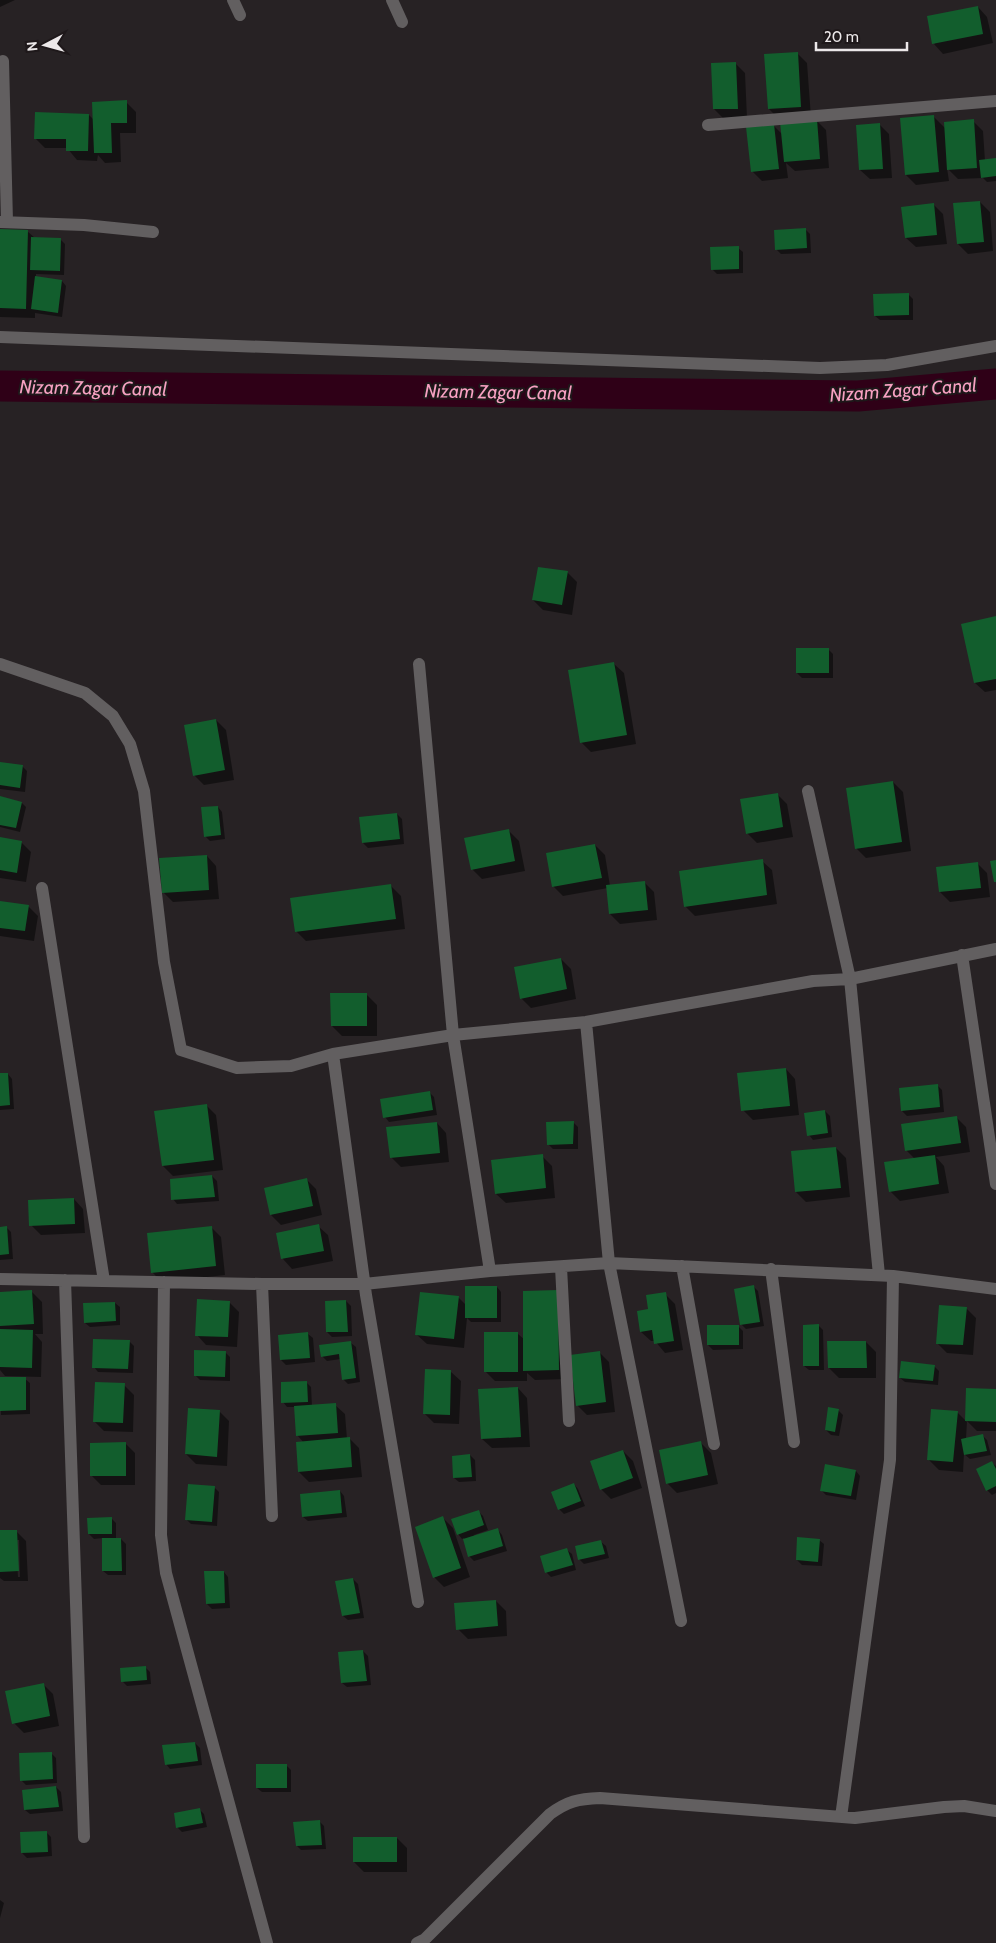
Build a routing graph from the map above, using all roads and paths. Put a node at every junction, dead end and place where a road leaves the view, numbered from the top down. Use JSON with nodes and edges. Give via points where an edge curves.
{"nodes":[{"id":1,"x":233,"y":0,"type":"edge"},
{"id":2,"x":392,"y":0,"type":"edge"},
{"id":3,"x":240,"y":15,"type":"dead end"},
{"id":4,"x":402,"y":22,"type":"dead end"},
{"id":5,"x":3,"y":61,"type":"dead end"},
{"id":6,"x":996,"y":101,"type":"edge"},
{"id":7,"x":708,"y":125,"type":"dead end"},
{"id":8,"x":4,"y":222,"type":"edge"},
{"id":9,"x":153,"y":232,"type":"dead end"},
{"id":10,"x":0,"y":337,"type":"edge"},
{"id":11,"x":996,"y":346,"type":"edge"},
{"id":12,"x":0,"y":664,"type":"edge"},
{"id":13,"x":419,"y":664,"type":"dead end"},
{"id":14,"x":808,"y":791,"type":"dead end"},
{"id":15,"x":42,"y":888,"type":"dead end"},
{"id":16,"x":996,"y":949,"type":"edge"},
{"id":17,"x":962,"y":954,"type":"junction"},
{"id":18,"x":850,"y":979,"type":"junction"},
{"id":19,"x":586,"y":1022,"type":"junction"},
{"id":20,"x":453,"y":1034,"type":"junction"},
{"id":21,"x":333,"y":1054,"type":"junction"},
{"id":22,"x":996,"y":1184,"type":"edge"},
{"id":23,"x":609,"y":1263,"type":"junction"},
{"id":24,"x":682,"y":1266,"type":"junction"},
{"id":25,"x":560,"y":1267,"type":"junction"},
{"id":26,"x":771,"y":1269,"type":"junction"},
{"id":27,"x":490,"y":1271,"type":"junction"},
{"id":28,"x":879,"y":1275,"type":"junction"},
{"id":29,"x":893,"y":1276,"type":"junction"},
{"id":30,"x":0,"y":1278,"type":"edge"},
{"id":31,"x":65,"y":1280,"type":"junction"},
{"id":32,"x":104,"y":1281,"type":"junction"},
{"id":33,"x":164,"y":1282,"type":"junction"},
{"id":34,"x":262,"y":1284,"type":"junction"},
{"id":35,"x":364,"y":1284,"type":"junction"},
{"id":36,"x":996,"y":1289,"type":"edge"},
{"id":37,"x":569,"y":1421,"type":"dead end"},
{"id":38,"x":794,"y":1442,"type":"dead end"},
{"id":39,"x":714,"y":1444,"type":"dead end"},
{"id":40,"x":272,"y":1516,"type":"dead end"},
{"id":41,"x":418,"y":1602,"type":"dead end"},
{"id":42,"x":681,"y":1621,"type":"dead end"},
{"id":43,"x":996,"y":1811,"type":"edge"},
{"id":44,"x":840,"y":1818,"type":"junction"},
{"id":45,"x":84,"y":1837,"type":"dead end"},
{"id":46,"x":267,"y":1943,"type":"edge"},
{"id":47,"x":417,"y":1943,"type":"edge"}],
"edges":[{"from":1,"to":3,"type":"street"},
{"from":2,"to":4,"type":"street"},
{"from":5,"to":8,"type":"street"},
{"from":6,"to":7,"type":"street"},
{"from":8,"to":9,"type":"street"},
{"from":10,"to":11,"type":"street","via":[[820,368],[887,365]]},
{"from":12,"to":21,"type":"street","via":[[85,693],[114,716],[130,744],[144,791],[164,962],[180,1050],[237,1068],[292,1066]]},
{"from":13,"to":20,"type":"street"},
{"from":14,"to":18,"type":"street"},
{"from":15,"to":32,"type":"street"},
{"from":16,"to":17,"type":"street"},
{"from":17,"to":18,"type":"street"},
{"from":17,"to":22,"type":"street"},
{"from":18,"to":19,"type":"street","via":[[813,981]]},
{"from":18,"to":28,"type":"street"},
{"from":19,"to":20,"type":"street"},
{"from":19,"to":23,"type":"street"},
{"from":20,"to":21,"type":"street"},
{"from":20,"to":27,"type":"street"},
{"from":21,"to":35,"type":"street"},
{"from":23,"to":24,"type":"street"},
{"from":23,"to":25,"type":"street"},
{"from":23,"to":42,"type":"street"},
{"from":24,"to":26,"type":"street"},
{"from":24,"to":39,"type":"street"},
{"from":25,"to":27,"type":"street"},
{"from":25,"to":37,"type":"street"},
{"from":26,"to":28,"type":"street"},
{"from":26,"to":38,"type":"street"},
{"from":27,"to":35,"type":"street"},
{"from":28,"to":29,"type":"street"},
{"from":29,"to":36,"type":"street"},
{"from":29,"to":44,"type":"street","via":[[890,1460]]},
{"from":30,"to":31,"type":"street"},
{"from":31,"to":32,"type":"street"},
{"from":31,"to":45,"type":"street"},
{"from":32,"to":33,"type":"street"},
{"from":33,"to":34,"type":"street"},
{"from":33,"to":46,"type":"street","via":[[161,1535],[166,1574]]},
{"from":34,"to":35,"type":"street"},
{"from":34,"to":40,"type":"street"},
{"from":35,"to":41,"type":"street"},
{"from":43,"to":44,"type":"street","via":[[964,1806]]},
{"from":44,"to":47,"type":"street","via":[[580,1798],[550,1814],[425,1939]]}]}
